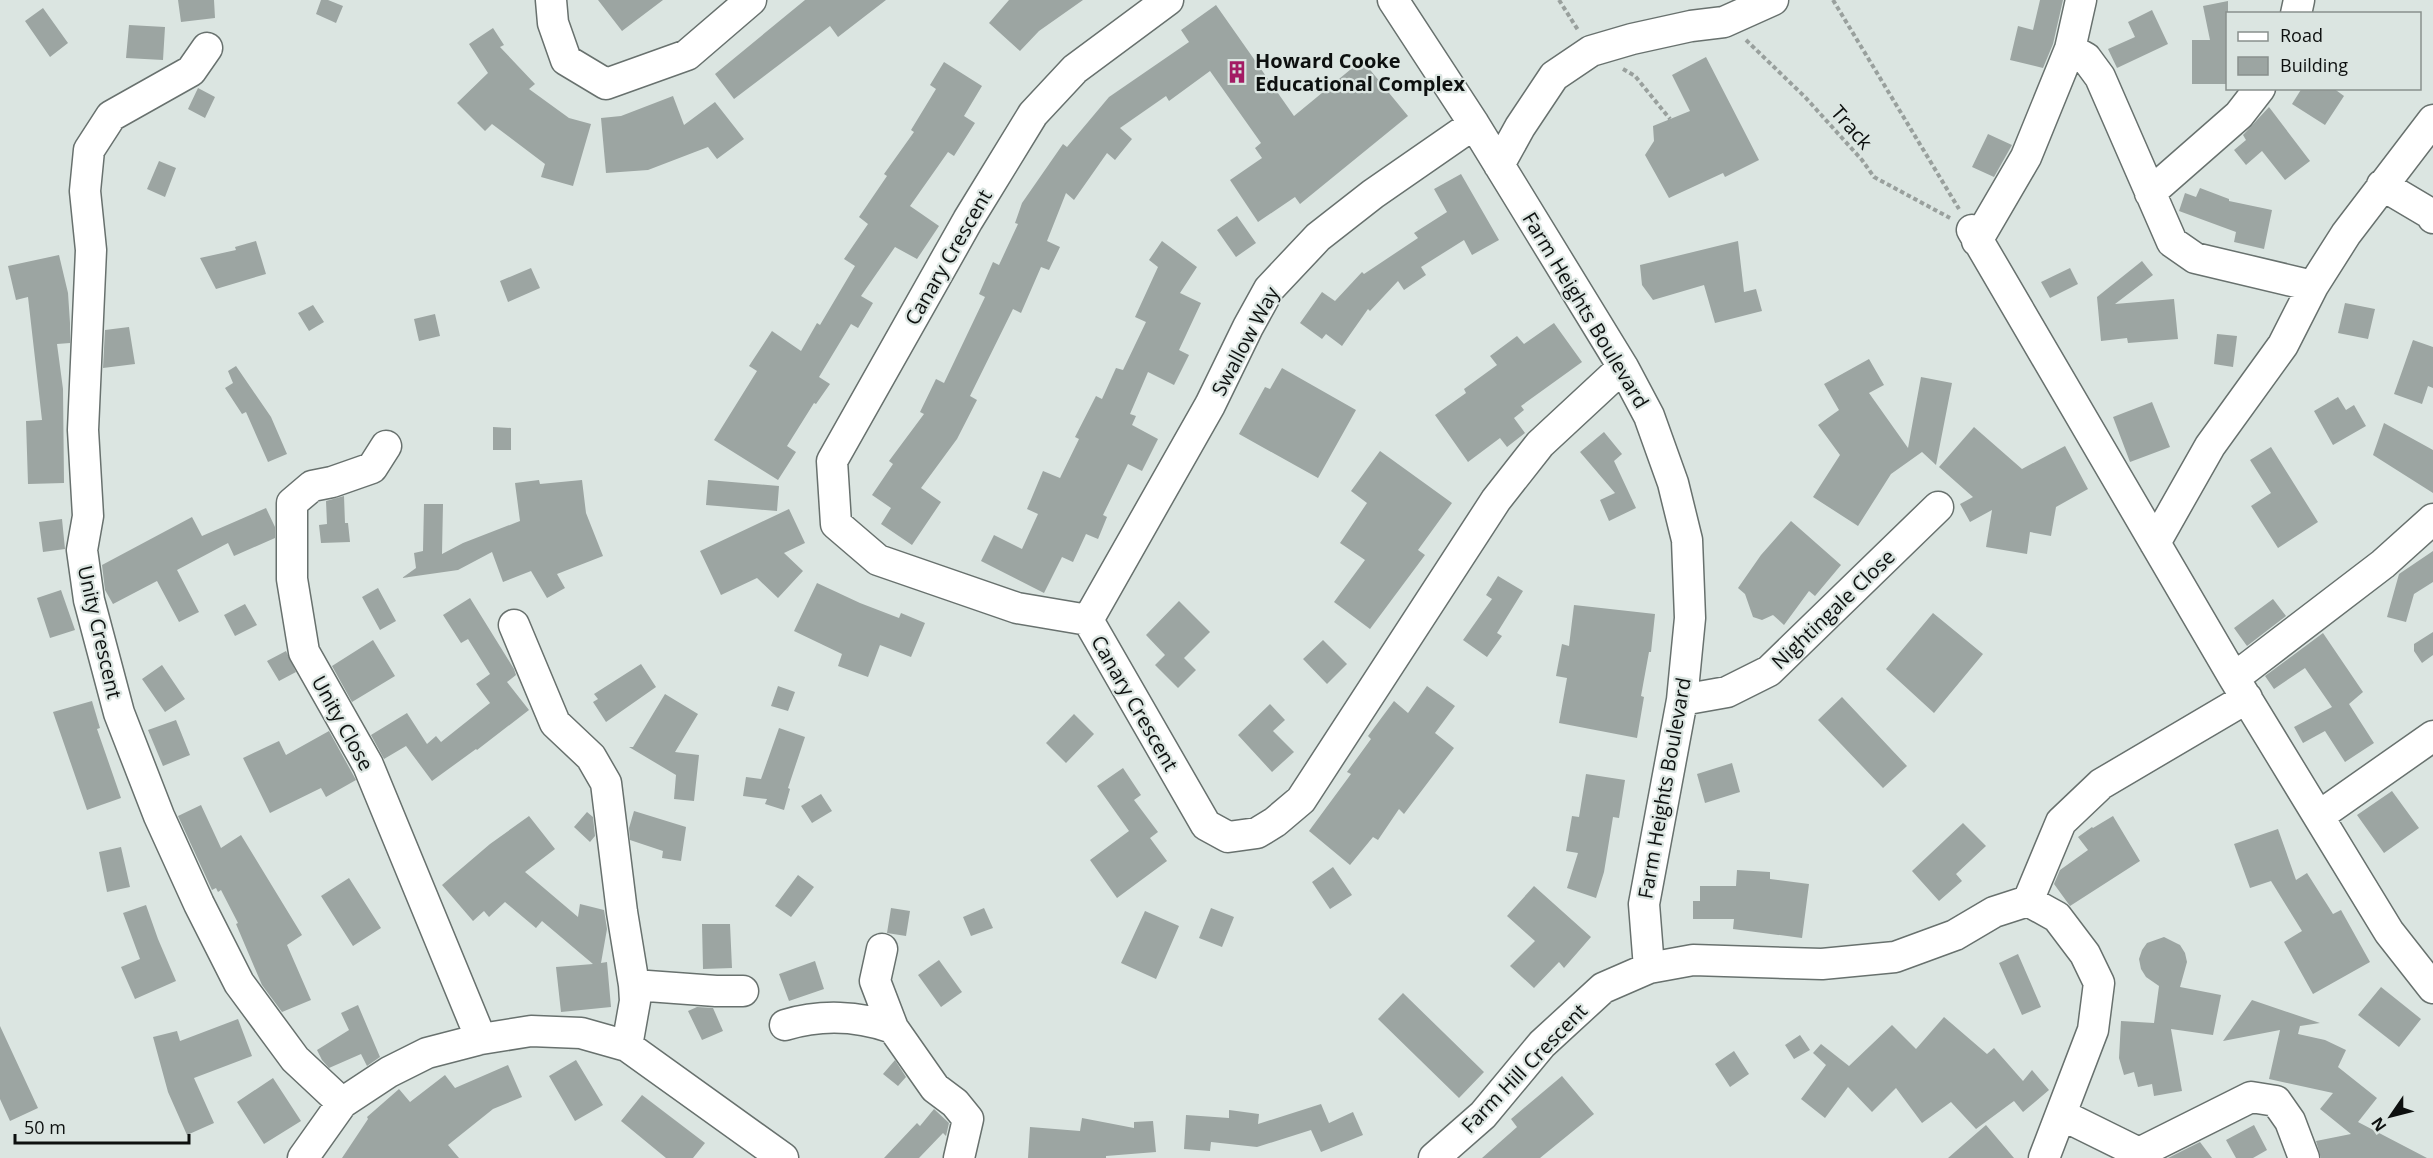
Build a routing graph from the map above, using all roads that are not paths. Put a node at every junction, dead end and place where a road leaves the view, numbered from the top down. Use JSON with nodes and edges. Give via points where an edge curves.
{"nodes":[{"id":1,"x":552,"y":0,"type":"edge"},
{"id":2,"x":751,"y":0,"type":"edge"},
{"id":3,"x":1168,"y":0,"type":"edge"},
{"id":4,"x":1393,"y":0,"type":"edge"},
{"id":5,"x":1773,"y":0,"type":"edge"},
{"id":6,"x":2081,"y":0,"type":"edge"},
{"id":7,"x":207,"y":48,"type":"dead end"},
{"id":8,"x":2070,"y":49,"type":"junction"},
{"id":9,"x":2258,"y":90,"type":"edge"},
{"id":10,"x":2433,"y":120,"type":"edge"},
{"id":11,"x":1474,"y":124,"type":"junction"},
{"id":12,"x":1499,"y":165,"type":"junction"},
{"id":13,"x":2382,"y":185,"type":"junction"},
{"id":14,"x":2150,"y":193,"type":"junction"},
{"id":15,"x":2432,"y":215,"type":"edge"},
{"id":16,"x":2313,"y":286,"type":"junction"},
{"id":17,"x":1623,"y":367,"type":"junction"},
{"id":18,"x":386,"y":446,"type":"dead end"},
{"id":19,"x":1938,"y":507,"type":"dead end"},
{"id":20,"x":2433,"y":519,"type":"edge"},
{"id":21,"x":2155,"y":543,"type":"junction"},
{"id":22,"x":1088,"y":620,"type":"junction"},
{"id":23,"x":514,"y":626,"type":"dead end"},
{"id":24,"x":2241,"y":688,"type":"junction"},
{"id":25,"x":1682,"y":700,"type":"junction"},
{"id":26,"x":2433,"y":736,"type":"edge"},
{"id":27,"x":2319,"y":816,"type":"junction"},
{"id":28,"x":2028,"y":901,"type":"junction"},
{"id":29,"x":882,"y":949,"type":"dead end"},
{"id":30,"x":1649,"y":968,"type":"junction"},
{"id":31,"x":634,"y":985,"type":"junction"},
{"id":32,"x":2433,"y":988,"type":"edge"},
{"id":33,"x":743,"y":991,"type":"dead end"},
{"id":34,"x":785,"y":1025,"type":"dead end"},
{"id":35,"x":893,"y":1028,"type":"junction"},
{"id":36,"x":482,"y":1039,"type":"junction"},
{"id":37,"x":627,"y":1046,"type":"junction"},
{"id":38,"x":342,"y":1103,"type":"junction"},
{"id":39,"x":2062,"y":1115,"type":"junction"},
{"id":40,"x":303,"y":1158,"type":"edge"},
{"id":41,"x":783,"y":1158,"type":"edge"},
{"id":42,"x":959,"y":1158,"type":"edge"},
{"id":43,"x":1434,"y":1158,"type":"edge"},
{"id":44,"x":2044,"y":1158,"type":"edge"},
{"id":45,"x":2304,"y":1158,"type":"edge"}],
"edges":[{"from":1,"to":2,"type":"street","via":[[553,23],[566,60],[606,84],[687,55]]},
{"from":3,"to":22,"type":"street","name":"Canary Crescent","via":[[1076,69],[1033,114],[968,220],[832,461],[836,524],[878,560],[1017,608]]},
{"from":4,"to":11,"type":"street","name":"Farm Heights Boulevard"},
{"from":5,"to":12,"type":"street","via":[[1724,22],[1591,51],[1554,76]]},
{"from":6,"to":8,"type":"street"},
{"from":7,"to":38,"type":"street","name":"Unity Crescent","via":[[191,70],[111,116],[88,150],[85,191],[91,250],[83,430],[88,516],[82,550],[89,600],[118,713],[199,904],[239,983],[295,1059]]},
{"from":8,"to":14,"type":"street","via":[[2086,58],[2100,77]]},
{"from":8,"to":21,"type":"street","via":[[2026,157],[1975,235]]},
{"from":9,"to":14,"type":"street","via":[[2239,115]]},
{"from":10,"to":13,"type":"street"},
{"from":11,"to":12,"type":"street","name":"Farm Heights Boulevard"},
{"from":11,"to":22,"type":"street","name":"Swallow Way","via":[[1318,237],[1269,289],[1210,405]]},
{"from":12,"to":17,"type":"street","name":"Farm Heights Boulevard"},
{"from":13,"to":15,"type":"street"},
{"from":13,"to":16,"type":"street"},
{"from":14,"to":16,"type":"street","via":[[2172,242],[2195,258]]},
{"from":16,"to":21,"type":"street","via":[[2283,345],[2210,446]]},
{"from":17,"to":22,"type":"street","name":"Canary Crescent","via":[[1540,444],[1496,500],[1301,800],[1257,833],[1228,837],[1206,825]]},
{"from":17,"to":25,"type":"street","name":"Farm Heights Boulevard","via":[[1649,416],[1673,483],[1687,540],[1690,618]]},
{"from":18,"to":36,"type":"street","name":"Unity Close","via":[[372,468],[312,486],[292,503],[294,589],[304,652],[368,765]]},
{"from":19,"to":25,"type":"street","name":"Nightingale Close","via":[[1770,670],[1727,692]]},
{"from":20,"to":24,"type":"street"},
{"from":21,"to":24,"type":"street"},
{"from":23,"to":31,"type":"street","via":[[555,723],[591,756],[606,783]]},
{"from":24,"to":27,"type":"street"},
{"from":24,"to":28,"type":"street","via":[[2101,784],[2061,822]]},
{"from":25,"to":30,"type":"street","name":"Farm Heights Boulevard","via":[[1644,904]]},
{"from":26,"to":27,"type":"street"},
{"from":27,"to":32,"type":"street","via":[[2389,932]]},
{"from":28,"to":30,"type":"street","via":[[1994,912],[1955,935],[1895,957],[1822,964],[1693,960]]},
{"from":28,"to":39,"type":"street","via":[[2057,916],[2085,954],[2099,983],[2093,1030]]},
{"from":29,"to":35,"type":"street","via":[[875,981]]},
{"from":30,"to":43,"type":"street","name":"Farm Hill Crescent","via":[[1603,988],[1542,1044],[1483,1115]]},
{"from":31,"to":33,"type":"street"},
{"from":31,"to":37,"type":"street"},
{"from":34,"to":35,"type":"street","via":[[852,1017]]},
{"from":35,"to":42,"type":"street","via":[[935,1088],[968,1119]]},
{"from":36,"to":37,"type":"street","via":[[531,1031],[581,1034]]},
{"from":36,"to":38,"type":"street","via":[[427,1053]]},
{"from":37,"to":41,"type":"street"},
{"from":38,"to":40,"type":"street"},
{"from":39,"to":44,"type":"street"},
{"from":39,"to":45,"type":"street","via":[[2139,1153],[2250,1097],[2276,1101],[2290,1121]]}]}
